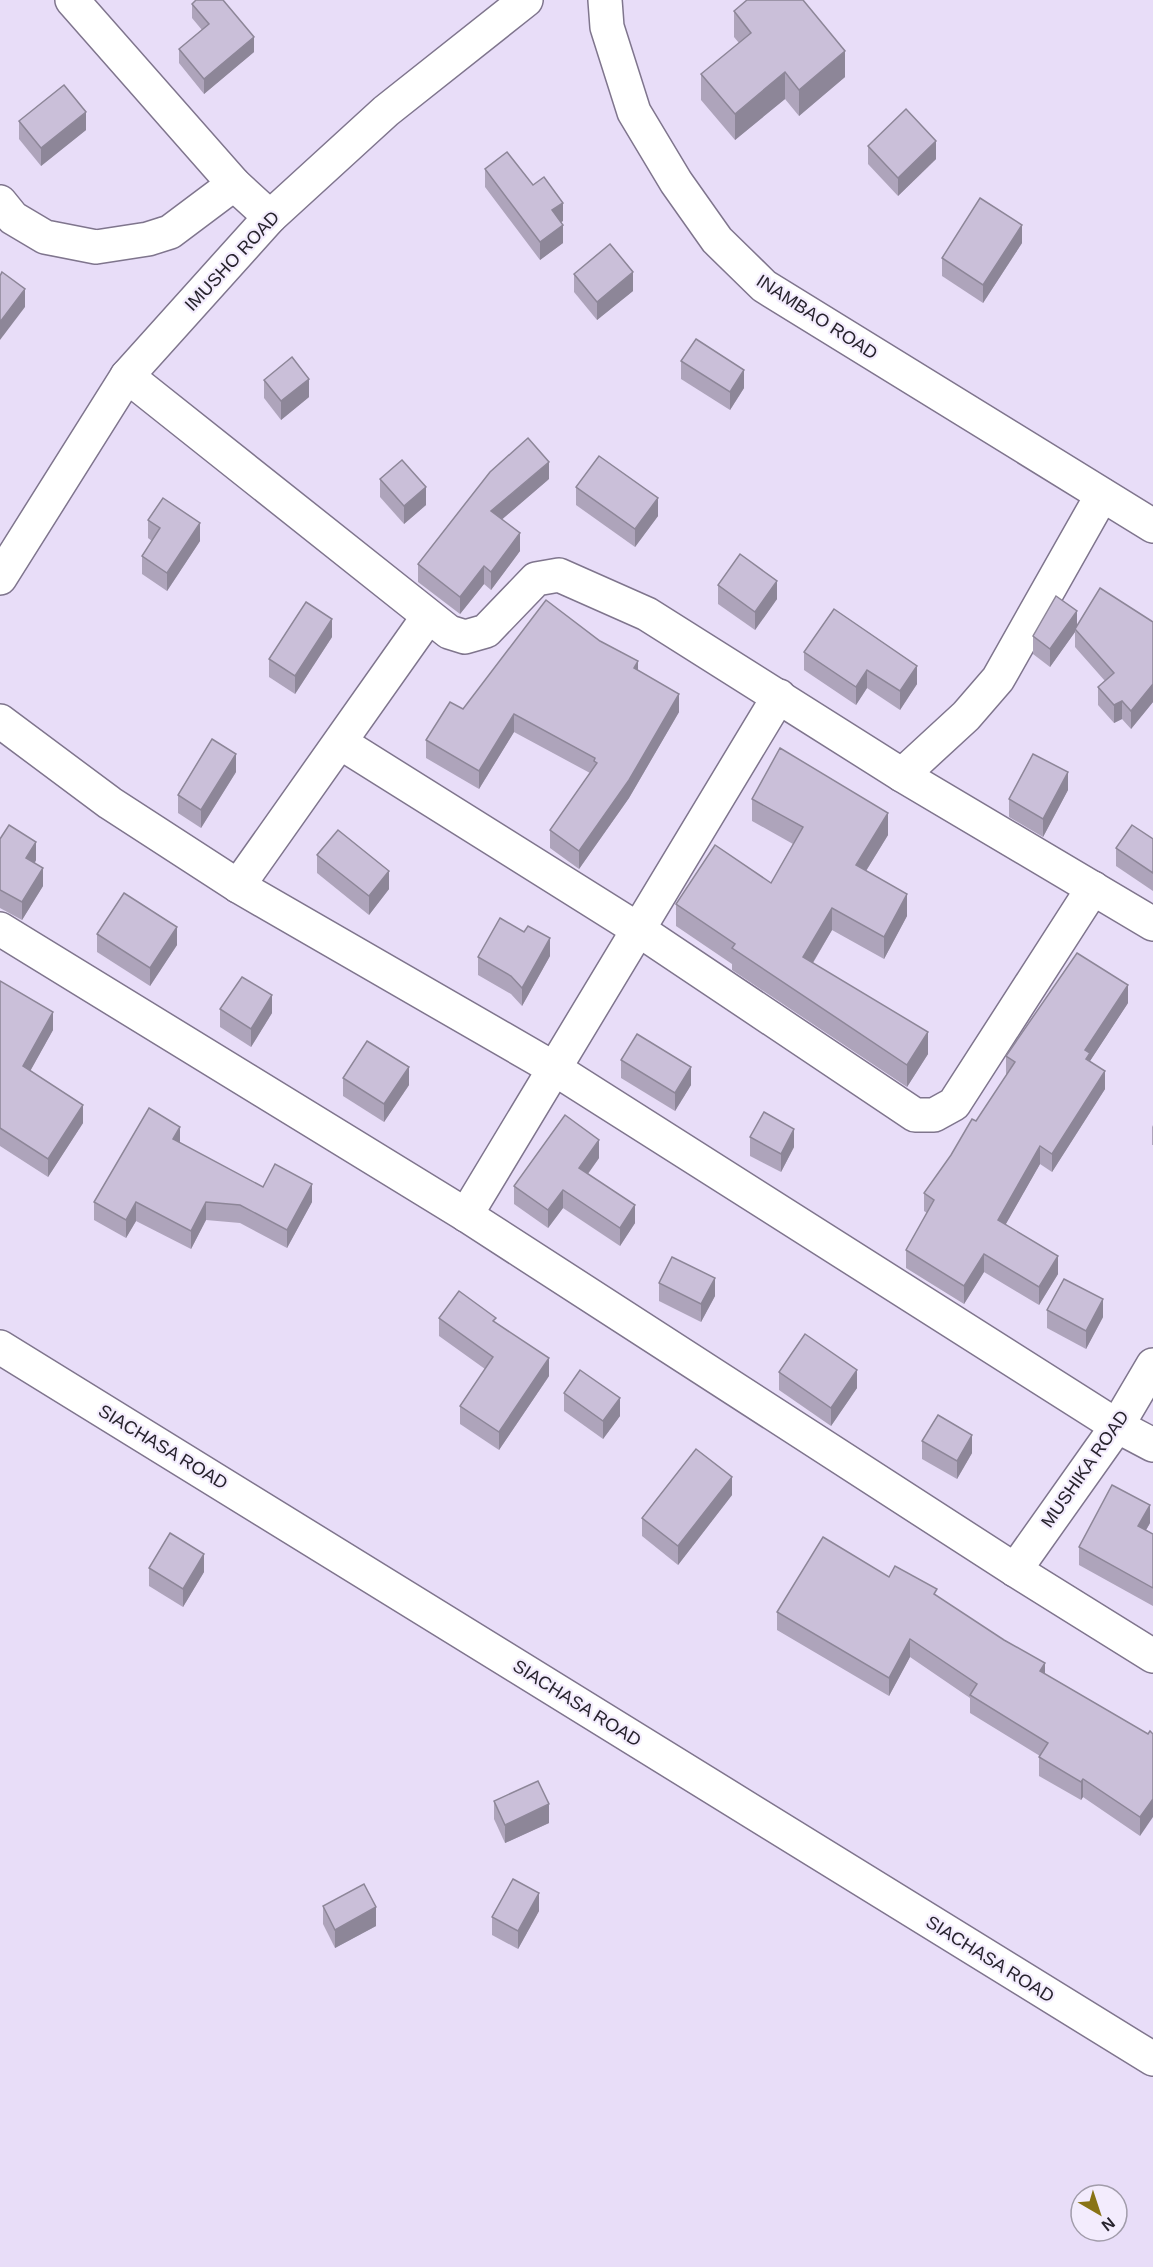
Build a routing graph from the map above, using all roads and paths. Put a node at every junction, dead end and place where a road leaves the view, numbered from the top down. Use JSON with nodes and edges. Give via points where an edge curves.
{"nodes":[{"id":1,"x":72,"y":0,"type":"edge"},
{"id":2,"x":605,"y":0,"type":"edge"},
{"id":3,"x":519,"y":2,"type":"edge"},
{"id":4,"x":234,"y":184,"type":"junction"},
{"id":5,"x":4,"y":213,"type":"edge"},
{"id":6,"x":270,"y":217,"type":"junction"},
{"id":7,"x":127,"y":376,"type":"junction"},
{"id":8,"x":1102,"y":495,"type":"junction"},
{"id":9,"x":1153,"y":526,"type":"edge"},
{"id":10,"x":0,"y":578,"type":"edge"},
{"id":11,"x":428,"y":617,"type":"junction"},
{"id":12,"x":779,"y":696,"type":"junction"},
{"id":13,"x":0,"y":721,"type":"edge"},
{"id":14,"x":341,"y":744,"type":"junction"},
{"id":15,"x":902,"y":776,"type":"junction"},
{"id":16,"x":238,"y":886,"type":"junction"},
{"id":17,"x":1093,"y":888,"type":"junction"},
{"id":18,"x":1153,"y":924,"type":"edge"},
{"id":19,"x":0,"y":928,"type":"edge"},
{"id":20,"x":639,"y":930,"type":"junction"},
{"id":21,"x":555,"y":1070,"type":"junction"},
{"id":22,"x":466,"y":1215,"type":"junction"},
{"id":23,"x":0,"y":1347,"type":"edge"},
{"id":24,"x":1153,"y":1365,"type":"edge"},
{"id":25,"x":1117,"y":1426,"type":"junction"},
{"id":26,"x":1153,"y":1444,"type":"edge"},
{"id":27,"x":1015,"y":1570,"type":"junction"},
{"id":28,"x":1153,"y":1656,"type":"edge"},
{"id":29,"x":1153,"y":2059,"type":"edge"}],
"edges":[{"from":1,"to":4,"type":"street"},
{"from":2,"to":8,"type":"street","name":"INAMBAO ROAD","via":[[607,27],[634,112],[676,182],[725,248],[764,286]]},
{"from":3,"to":6,"type":"street","name":"IMUSHO ROAD","via":[[386,111]]},
{"from":4,"to":5,"type":"street","via":[[170,232],[96,248],[45,237]]},
{"from":4,"to":6,"type":"street"},
{"from":6,"to":7,"type":"street","name":"IMUSHO ROAD"},
{"from":7,"to":10,"type":"street","name":"IMUSHO ROAD"},
{"from":7,"to":11,"type":"street"},
{"from":8,"to":9,"type":"street","name":"INAMBAO ROAD"},
{"from":8,"to":15,"type":"street","via":[[998,679],[966,716]]},
{"from":11,"to":12,"type":"street","via":[[449,632],[465,637],[486,631],[536,579],[559,575],[647,614]]},
{"from":11,"to":14,"type":"street"},
{"from":12,"to":15,"type":"street"},
{"from":12,"to":20,"type":"street"},
{"from":13,"to":16,"type":"street","via":[[110,803]]},
{"from":14,"to":16,"type":"street"},
{"from":14,"to":20,"type":"street"},
{"from":15,"to":17,"type":"street"},
{"from":16,"to":21,"type":"street"},
{"from":17,"to":18,"type":"street"},
{"from":17,"to":20,"type":"street","via":[[954,1104],[934,1115],[915,1115]]},
{"from":19,"to":22,"type":"street"},
{"from":20,"to":21,"type":"street"},
{"from":21,"to":22,"type":"street"},
{"from":21,"to":25,"type":"street"},
{"from":22,"to":27,"type":"street"},
{"from":23,"to":29,"type":"street","name":"SIACHASA ROAD"},
{"from":24,"to":25,"type":"street","name":"MUSHIKA ROAD"},
{"from":25,"to":26,"type":"street"},
{"from":25,"to":27,"type":"street","name":"MUSHIKA ROAD"},
{"from":27,"to":28,"type":"street"}]}
